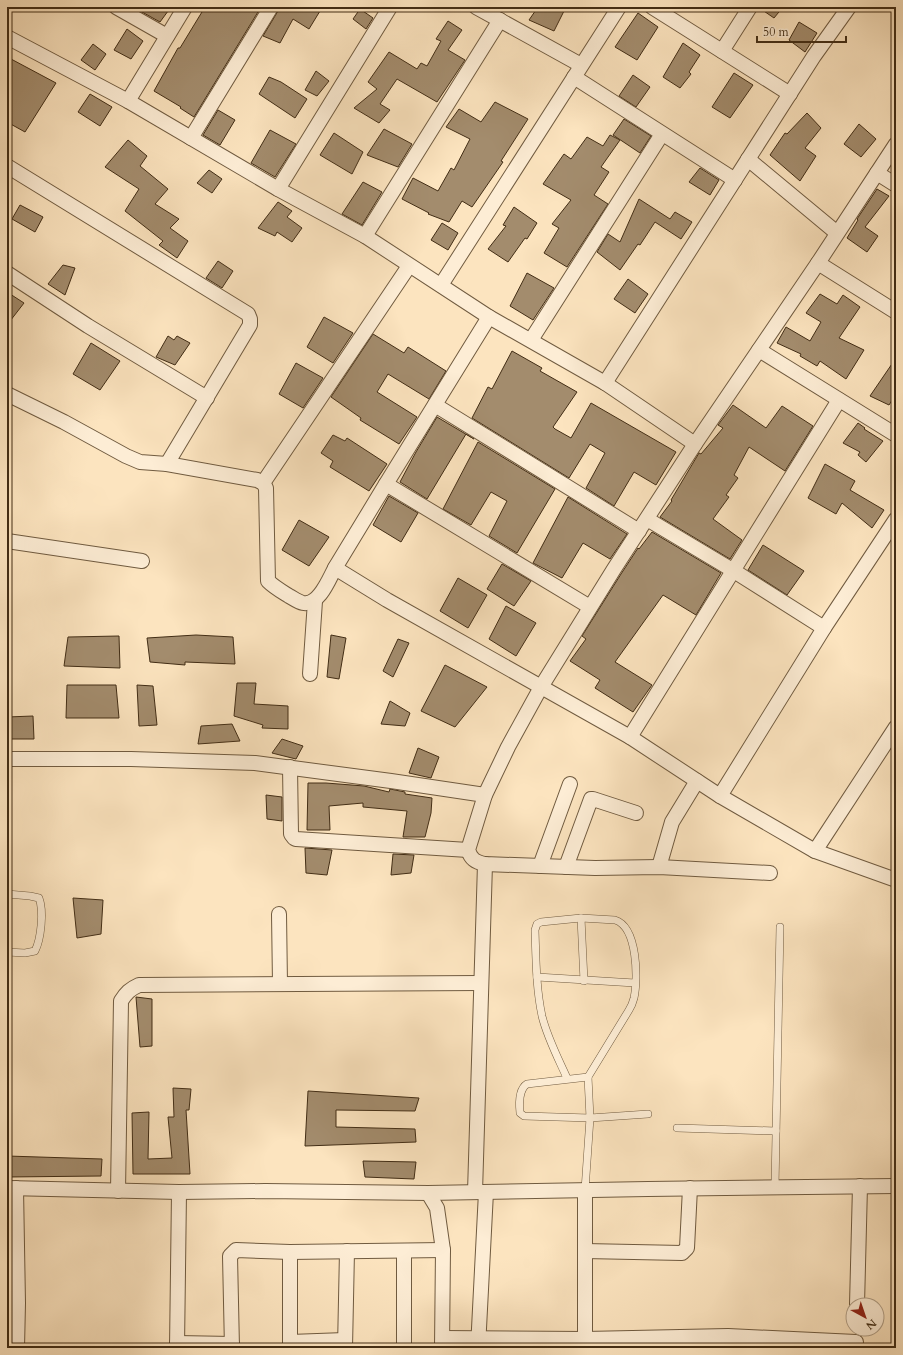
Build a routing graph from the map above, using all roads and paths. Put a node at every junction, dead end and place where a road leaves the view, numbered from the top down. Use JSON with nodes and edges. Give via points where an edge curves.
{"nodes":[{"id":1,"x":116,"y":7,"type":"edge"},
{"id":2,"x":185,"y":7,"type":"edge"},
{"id":3,"x":271,"y":7,"type":"edge"},
{"id":4,"x":390,"y":7,"type":"edge"},
{"id":5,"x":476,"y":7,"type":"edge"},
{"id":6,"x":619,"y":7,"type":"edge"},
{"id":7,"x":652,"y":7,"type":"edge"},
{"id":8,"x":750,"y":7,"type":"edge"},
{"id":9,"x":849,"y":7,"type":"edge"},
{"id":10,"x":500,"y":20,"type":"junction"},
{"id":11,"x":7,"y":36,"type":"edge"},
{"id":12,"x":167,"y":36,"type":"junction"},
{"id":13,"x":722,"y":52,"type":"junction"},
{"id":14,"x":581,"y":65,"type":"junction"},
{"id":15,"x":574,"y":77,"type":"junction"},
{"id":16,"x":790,"y":94,"type":"junction"},
{"id":17,"x":128,"y":101,"type":"junction"},
{"id":18,"x":662,"y":134,"type":"junction"},
{"id":19,"x":191,"y":138,"type":"junction"},
{"id":20,"x":896,"y":144,"type":"edge"},
{"id":21,"x":748,"y":159,"type":"junction"},
{"id":22,"x":7,"y":166,"type":"edge"},
{"id":23,"x":876,"y":173,"type":"junction"},
{"id":24,"x":735,"y":180,"type":"junction"},
{"id":25,"x":896,"y":185,"type":"edge"},
{"id":26,"x":278,"y":189,"type":"junction"},
{"id":27,"x":837,"y":233,"type":"junction"},
{"id":28,"x":365,"y":236,"type":"junction"},
{"id":29,"x":818,"y":263,"type":"junction"},
{"id":30,"x":409,"y":266,"type":"junction"},
{"id":31,"x":7,"y":273,"type":"edge"},
{"id":32,"x":441,"y":285,"type":"junction"},
{"id":33,"x":896,"y":312,"type":"edge"},
{"id":34,"x":489,"y":317,"type":"junction"},
{"id":35,"x":531,"y":340,"type":"junction"},
{"id":36,"x":759,"y":350,"type":"junction"},
{"id":37,"x":605,"y":383,"type":"junction"},
{"id":38,"x":7,"y":394,"type":"edge"},
{"id":39,"x":207,"y":398,"type":"junction"},
{"id":40,"x":839,"y":400,"type":"junction"},
{"id":41,"x":435,"y":405,"type":"junction"},
{"id":42,"x":896,"y":435,"type":"edge"},
{"id":43,"x":695,"y":444,"type":"junction"},
{"id":44,"x":167,"y":464,"type":"junction"},
{"id":45,"x":263,"y":483,"type":"junction"},
{"id":46,"x":386,"y":484,"type":"junction"},
{"id":47,"x":896,"y":519,"type":"edge"},
{"id":48,"x":643,"y":525,"type":"junction"},
{"id":49,"x":7,"y":541,"type":"edge"},
{"id":50,"x":142,"y":561,"type":"dead end"},
{"id":51,"x":336,"y":568,"type":"junction"},
{"id":52,"x":734,"y":571,"type":"junction"},
{"id":53,"x":314,"y":600,"type":"junction"},
{"id":54,"x":590,"y":607,"type":"junction"},
{"id":55,"x":824,"y":628,"type":"junction"},
{"id":56,"x":310,"y":674,"type":"dead end"},
{"id":57,"x":541,"y":687,"type":"junction"},
{"id":58,"x":896,"y":727,"type":"edge"},
{"id":59,"x":630,"y":737,"type":"junction"},
{"id":60,"x":7,"y":759,"type":"edge"},
{"id":61,"x":290,"y":767,"type":"junction"},
{"id":62,"x":697,"y":781,"type":"junction"},
{"id":63,"x":570,"y":784,"type":"dead end"},
{"id":64,"x":485,"y":796,"type":"junction"},
{"id":65,"x":720,"y":796,"type":"junction"},
{"id":66,"x":636,"y":812,"type":"dead end"},
{"id":67,"x":468,"y":850,"type":"junction"},
{"id":68,"x":815,"y":851,"type":"junction"},
{"id":69,"x":485,"y":864,"type":"junction"},
{"id":70,"x":540,"y":866,"type":"junction"},
{"id":71,"x":566,"y":867,"type":"junction"},
{"id":72,"x":658,"y":867,"type":"junction"},
{"id":73,"x":770,"y":872,"type":"dead end"},
{"id":74,"x":896,"y":880,"type":"edge"},
{"id":75,"x":7,"y":894,"type":"edge"},
{"id":76,"x":280,"y":914,"type":"dead end"},
{"id":77,"x":581,"y":918,"type":"junction"},
{"id":78,"x":780,"y":927,"type":"dead end"},
{"id":79,"x":7,"y":952,"type":"edge"},
{"id":80,"x":537,"y":978,"type":"junction"},
{"id":81,"x":584,"y":981,"type":"junction"},
{"id":82,"x":481,"y":983,"type":"junction"},
{"id":83,"x":635,"y":983,"type":"junction"},
{"id":84,"x":280,"y":984,"type":"junction"},
{"id":85,"x":588,"y":1077,"type":"junction"},
{"id":86,"x":567,"y":1078,"type":"junction"},
{"id":87,"x":648,"y":1114,"type":"dead end"},
{"id":88,"x":590,"y":1118,"type":"junction"},
{"id":89,"x":677,"y":1128,"type":"dead end"},
{"id":90,"x":776,"y":1131,"type":"junction"},
{"id":91,"x":860,"y":1186,"type":"junction"},
{"id":92,"x":896,"y":1186,"type":"edge"},
{"id":93,"x":775,"y":1187,"type":"junction"},
{"id":94,"x":11,"y":1188,"type":"edge"},
{"id":95,"x":690,"y":1188,"type":"junction"},
{"id":96,"x":118,"y":1190,"type":"junction"},
{"id":97,"x":585,"y":1190,"type":"junction"},
{"id":98,"x":179,"y":1192,"type":"junction"},
{"id":99,"x":480,"y":1192,"type":"junction"},
{"id":100,"x":428,"y":1193,"type":"junction"},
{"id":101,"x":443,"y":1250,"type":"junction"},
{"id":102,"x":347,"y":1251,"type":"junction"},
{"id":103,"x":404,"y":1251,"type":"junction"},
{"id":104,"x":585,"y":1251,"type":"junction"},
{"id":105,"x":290,"y":1252,"type":"junction"},
{"id":106,"x":857,"y":1297,"type":"edge"},
{"id":107,"x":12,"y":1302,"type":"edge"},
{"id":108,"x":585,"y":1339,"type":"junction"},
{"id":109,"x":856,"y":1340,"type":"edge"},
{"id":110,"x":443,"y":1343,"type":"edge"},
{"id":111,"x":478,"y":1343,"type":"edge"},
{"id":112,"x":345,"y":1344,"type":"edge"},
{"id":113,"x":177,"y":1345,"type":"edge"},
{"id":114,"x":290,"y":1345,"type":"edge"},
{"id":115,"x":232,"y":1346,"type":"edge"},
{"id":116,"x":17,"y":1348,"type":"edge"},
{"id":117,"x":404,"y":1348,"type":"edge"}],
"edges":[{"from":1,"to":12,"type":"street"},
{"from":2,"to":12,"type":"street"},
{"from":3,"to":19,"type":"street"},
{"from":4,"to":26,"type":"street"},
{"from":5,"to":10,"type":"street"},
{"from":6,"to":14,"type":"street"},
{"from":7,"to":13,"type":"street"},
{"from":8,"to":13,"type":"street"},
{"from":9,"to":16,"type":"street"},
{"from":10,"to":14,"type":"street"},
{"from":10,"to":28,"type":"street"},
{"from":11,"to":17,"type":"street"},
{"from":12,"to":17,"type":"street"},
{"from":13,"to":16,"type":"street"},
{"from":14,"to":15,"type":"street"},
{"from":15,"to":18,"type":"street"},
{"from":15,"to":32,"type":"street"},
{"from":16,"to":21,"type":"street"},
{"from":17,"to":19,"type":"street"},
{"from":18,"to":24,"type":"street"},
{"from":18,"to":35,"type":"street"},
{"from":19,"to":26,"type":"street"},
{"from":20,"to":23,"type":"street"},
{"from":21,"to":24,"type":"street"},
{"from":21,"to":27,"type":"street"},
{"from":22,"to":39,"type":"street","via":[[248,314],[250,325]]},
{"from":23,"to":25,"type":"street"},
{"from":23,"to":27,"type":"street"},
{"from":24,"to":37,"type":"street"},
{"from":26,"to":28,"type":"street"},
{"from":27,"to":29,"type":"street"},
{"from":28,"to":30,"type":"street"},
{"from":29,"to":33,"type":"street"},
{"from":29,"to":36,"type":"street"},
{"from":30,"to":32,"type":"street"},
{"from":30,"to":45,"type":"street"},
{"from":31,"to":39,"type":"street","via":[[88,326]]},
{"from":32,"to":34,"type":"street"},
{"from":34,"to":35,"type":"street"},
{"from":34,"to":41,"type":"street"},
{"from":35,"to":37,"type":"street"},
{"from":36,"to":40,"type":"street"},
{"from":36,"to":43,"type":"street"},
{"from":37,"to":43,"type":"street"},
{"from":38,"to":44,"type":"street","via":[[126,456],[140,462]]},
{"from":39,"to":44,"type":"street"},
{"from":40,"to":42,"type":"street"},
{"from":40,"to":52,"type":"street"},
{"from":41,"to":46,"type":"street"},
{"from":41,"to":48,"type":"street"},
{"from":43,"to":48,"type":"street"},
{"from":44,"to":45,"type":"street"},
{"from":45,"to":53,"type":"street","via":[[266,488],[268,581],[295,600],[303,603]]},
{"from":46,"to":51,"type":"street"},
{"from":46,"to":54,"type":"street"},
{"from":47,"to":55,"type":"street"},
{"from":48,"to":52,"type":"street"},
{"from":48,"to":54,"type":"street"},
{"from":49,"to":50,"type":"street"},
{"from":51,"to":53,"type":"street","via":[[319,597]]},
{"from":51,"to":57,"type":"street","via":[[387,600]]},
{"from":52,"to":55,"type":"street"},
{"from":52,"to":59,"type":"street"},
{"from":53,"to":56,"type":"street"},
{"from":54,"to":57,"type":"street"},
{"from":55,"to":65,"type":"street"},
{"from":57,"to":59,"type":"street"},
{"from":57,"to":64,"type":"street"},
{"from":58,"to":68,"type":"street"},
{"from":59,"to":62,"type":"street"},
{"from":60,"to":61,"type":"street","via":[[131,759],[255,763]]},
{"from":61,"to":64,"type":"street"},
{"from":61,"to":67,"type":"street","via":[[291,834],[294,838]]},
{"from":62,"to":65,"type":"street"},
{"from":62,"to":72,"type":"street","via":[[672,822]]},
{"from":63,"to":70,"type":"street"},
{"from":64,"to":67,"type":"street"},
{"from":65,"to":68,"type":"street"},
{"from":66,"to":71,"type":"street","via":[[591,799]]},
{"from":67,"to":69,"type":"street","via":[[478,863]]},
{"from":68,"to":74,"type":"street"},
{"from":69,"to":70,"type":"street"},
{"from":69,"to":82,"type":"street"},
{"from":70,"to":71,"type":"street"},
{"from":71,"to":72,"type":"street"},
{"from":72,"to":73,"type":"street"},
{"from":75,"to":79,"type":"lane","via":[[39,898],[42,906],[35,951]]},
{"from":76,"to":84,"type":"street"},
{"from":77,"to":80,"type":"lane","via":[[538,924],[535,930]]},
{"from":77,"to":81,"type":"lane"},
{"from":77,"to":83,"type":"lane","via":[[616,920],[626,928],[632,941]]},
{"from":78,"to":90,"type":"lane"},
{"from":80,"to":81,"type":"lane"},
{"from":80,"to":86,"type":"lane","via":[[542,1016]]},
{"from":81,"to":83,"type":"lane"},
{"from":82,"to":84,"type":"street"},
{"from":82,"to":99,"type":"street"},
{"from":83,"to":85,"type":"lane","via":[[634,999],[629,1010]]},
{"from":84,"to":96,"type":"street","via":[[139,985],[126,994],[121,1001]]},
{"from":85,"to":86,"type":"lane"},
{"from":85,"to":88,"type":"lane"},
{"from":86,"to":88,"type":"lane","via":[[523,1086],[520,1113],[524,1116]]},
{"from":87,"to":88,"type":"lane"},
{"from":88,"to":97,"type":"lane"},
{"from":89,"to":90,"type":"lane"},
{"from":90,"to":93,"type":"lane"},
{"from":91,"to":92,"type":"street"},
{"from":91,"to":93,"type":"street"},
{"from":91,"to":106,"type":"street"},
{"from":93,"to":95,"type":"street"},
{"from":94,"to":96,"type":"street"},
{"from":94,"to":107,"type":"street"},
{"from":95,"to":97,"type":"street"},
{"from":95,"to":104,"type":"street","via":[[687,1248],[682,1253]]},
{"from":96,"to":98,"type":"street"},
{"from":97,"to":99,"type":"street"},
{"from":97,"to":104,"type":"street"},
{"from":98,"to":100,"type":"street"},
{"from":98,"to":113,"type":"street"},
{"from":99,"to":100,"type":"street"},
{"from":99,"to":111,"type":"street"},
{"from":100,"to":101,"type":"street","via":[[437,1208]]},
{"from":101,"to":103,"type":"street"},
{"from":101,"to":110,"type":"street"},
{"from":102,"to":103,"type":"street"},
{"from":102,"to":105,"type":"street"},
{"from":102,"to":112,"type":"street"},
{"from":103,"to":117,"type":"street"},
{"from":104,"to":108,"type":"street"},
{"from":105,"to":114,"type":"street"},
{"from":105,"to":115,"type":"street","via":[[236,1250],[230,1256]]},
{"from":107,"to":116,"type":"street"},
{"from":108,"to":109,"type":"street","via":[[728,1336]]},
{"from":108,"to":111,"type":"street"},
{"from":110,"to":111,"type":"street"},
{"from":112,"to":114,"type":"street"},
{"from":113,"to":115,"type":"street"}]}
